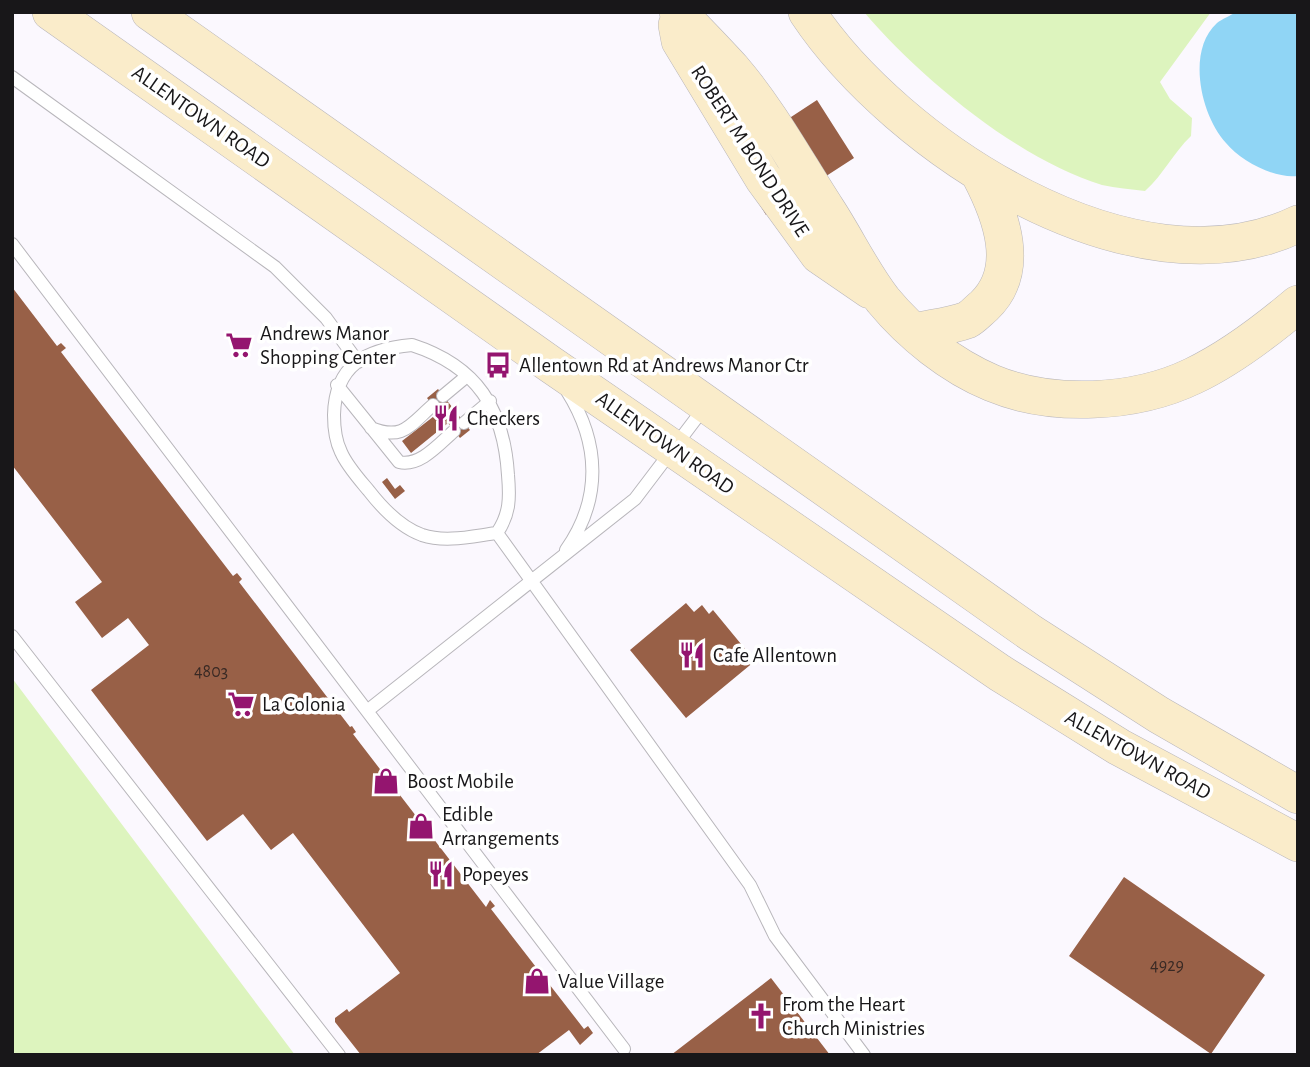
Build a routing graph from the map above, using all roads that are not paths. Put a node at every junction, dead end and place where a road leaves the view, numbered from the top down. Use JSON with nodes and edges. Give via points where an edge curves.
{"nodes":[{"id":1,"x":51,"y":12,"type":"edge"},
{"id":2,"x":150,"y":12,"type":"edge"},
{"id":3,"x":677,"y":12,"type":"edge"},
{"id":4,"x":690,"y":12,"type":"edge"},
{"id":5,"x":807,"y":12,"type":"edge"},
{"id":6,"x":12,"y":77,"type":"edge"},
{"id":7,"x":980,"y":175,"type":"junction"},
{"id":8,"x":1298,"y":224,"type":"edge"},
{"id":9,"x":12,"y":244,"type":"edge"},
{"id":10,"x":883,"y":299,"type":"junction"},
{"id":11,"x":1298,"y":304,"type":"edge"},
{"id":12,"x":914,"y":332,"type":"junction"},
{"id":13,"x":358,"y":362,"type":"junction"},
{"id":14,"x":550,"y":364,"type":"junction"},
{"id":15,"x":467,"y":376,"type":"junction"},
{"id":16,"x":337,"y":385,"type":"junction"},
{"id":17,"x":443,"y":396,"type":"dead end"},
{"id":18,"x":490,"y":401,"type":"junction"},
{"id":19,"x":707,"y":404,"type":"junction"},
{"id":20,"x":433,"y":405,"type":"dead end"},
{"id":21,"x":371,"y":428,"type":"junction"},
{"id":22,"x":674,"y":450,"type":"junction"},
{"id":23,"x":497,"y":533,"type":"junction"},
{"id":24,"x":558,"y":561,"type":"junction"},
{"id":25,"x":533,"y":582,"type":"junction"},
{"id":26,"x":12,"y":636,"type":"edge"},
{"id":27,"x":367,"y":711,"type":"junction"},
{"id":28,"x":1298,"y":795,"type":"edge"},
{"id":29,"x":1298,"y":843,"type":"edge"},
{"id":30,"x":624,"y":1049,"type":"dead end"},
{"id":31,"x":339,"y":1055,"type":"edge"},
{"id":32,"x":864,"y":1055,"type":"edge"}],
"edges":[{"from":1,"to":14,"type":"main road","name":"ALLENTOWN ROAD"},
{"from":2,"to":19,"type":"main road","name":"ALLENTOWN ROAD"},
{"from":3,"to":10,"type":"main road","name":"ROBERT M BOND DRIVE","via":[[733,71],[763,111]]},
{"from":4,"to":10,"type":"main road","name":"ROBERT M BOND DRIVE","via":[[701,15],[778,101],[858,229]]},
{"from":5,"to":7,"type":"main road","via":[[847,65],[877,95]]},
{"from":6,"to":13,"type":"lane","via":[[275,267],[326,318]]},
{"from":7,"to":8,"type":"main road","via":[[1071,218],[1172,245],[1235,243]]},
{"from":7,"to":12,"type":"main road","via":[[999,211],[1005,243],[997,294],[970,319]]},
{"from":9,"to":27,"type":"lane"},
{"from":10,"to":12,"type":"main road","name":"ROBERT M BOND DRIVE"},
{"from":11,"to":12,"type":"main road","name":"ROBERT M BOND DRIVE","via":[[1192,377],[1126,396],[1074,399],[993,383]]},
{"from":13,"to":15,"type":"lane","via":[[375,351],[412,345],[432,352]]},
{"from":13,"to":16,"type":"lane"},
{"from":14,"to":22,"type":"main road","name":"ALLENTOWN ROAD"},
{"from":14,"to":24,"type":"lane","via":[[586,428],[594,468],[585,519]]},
{"from":15,"to":17,"type":"lane"},
{"from":15,"to":18,"type":"lane"},
{"from":16,"to":21,"type":"lane"},
{"from":16,"to":23,"type":"lane","via":[[334,429],[341,451],[397,521],[425,536],[445,539]]},
{"from":18,"to":21,"type":"lane","via":[[419,460],[405,464]]},
{"from":18,"to":23,"type":"lane","via":[[505,438],[510,499],[506,520]]},
{"from":19,"to":22,"type":"lane"},
{"from":19,"to":28,"type":"main road","name":"ALLENTOWN ROAD","via":[[1031,633],[1159,715]]},
{"from":20,"to":21,"type":"lane","via":[[398,432],[388,435]]},
{"from":22,"to":24,"type":"lane","via":[[635,499]]},
{"from":22,"to":29,"type":"main road","name":"ALLENTOWN ROAD","via":[[1064,714]]},
{"from":23,"to":25,"type":"lane"},
{"from":24,"to":25,"type":"lane"},
{"from":25,"to":27,"type":"lane"},
{"from":25,"to":32,"type":"lane","via":[[750,885],[775,936]]},
{"from":26,"to":31,"type":"lane"},
{"from":27,"to":30,"type":"lane"}]}
